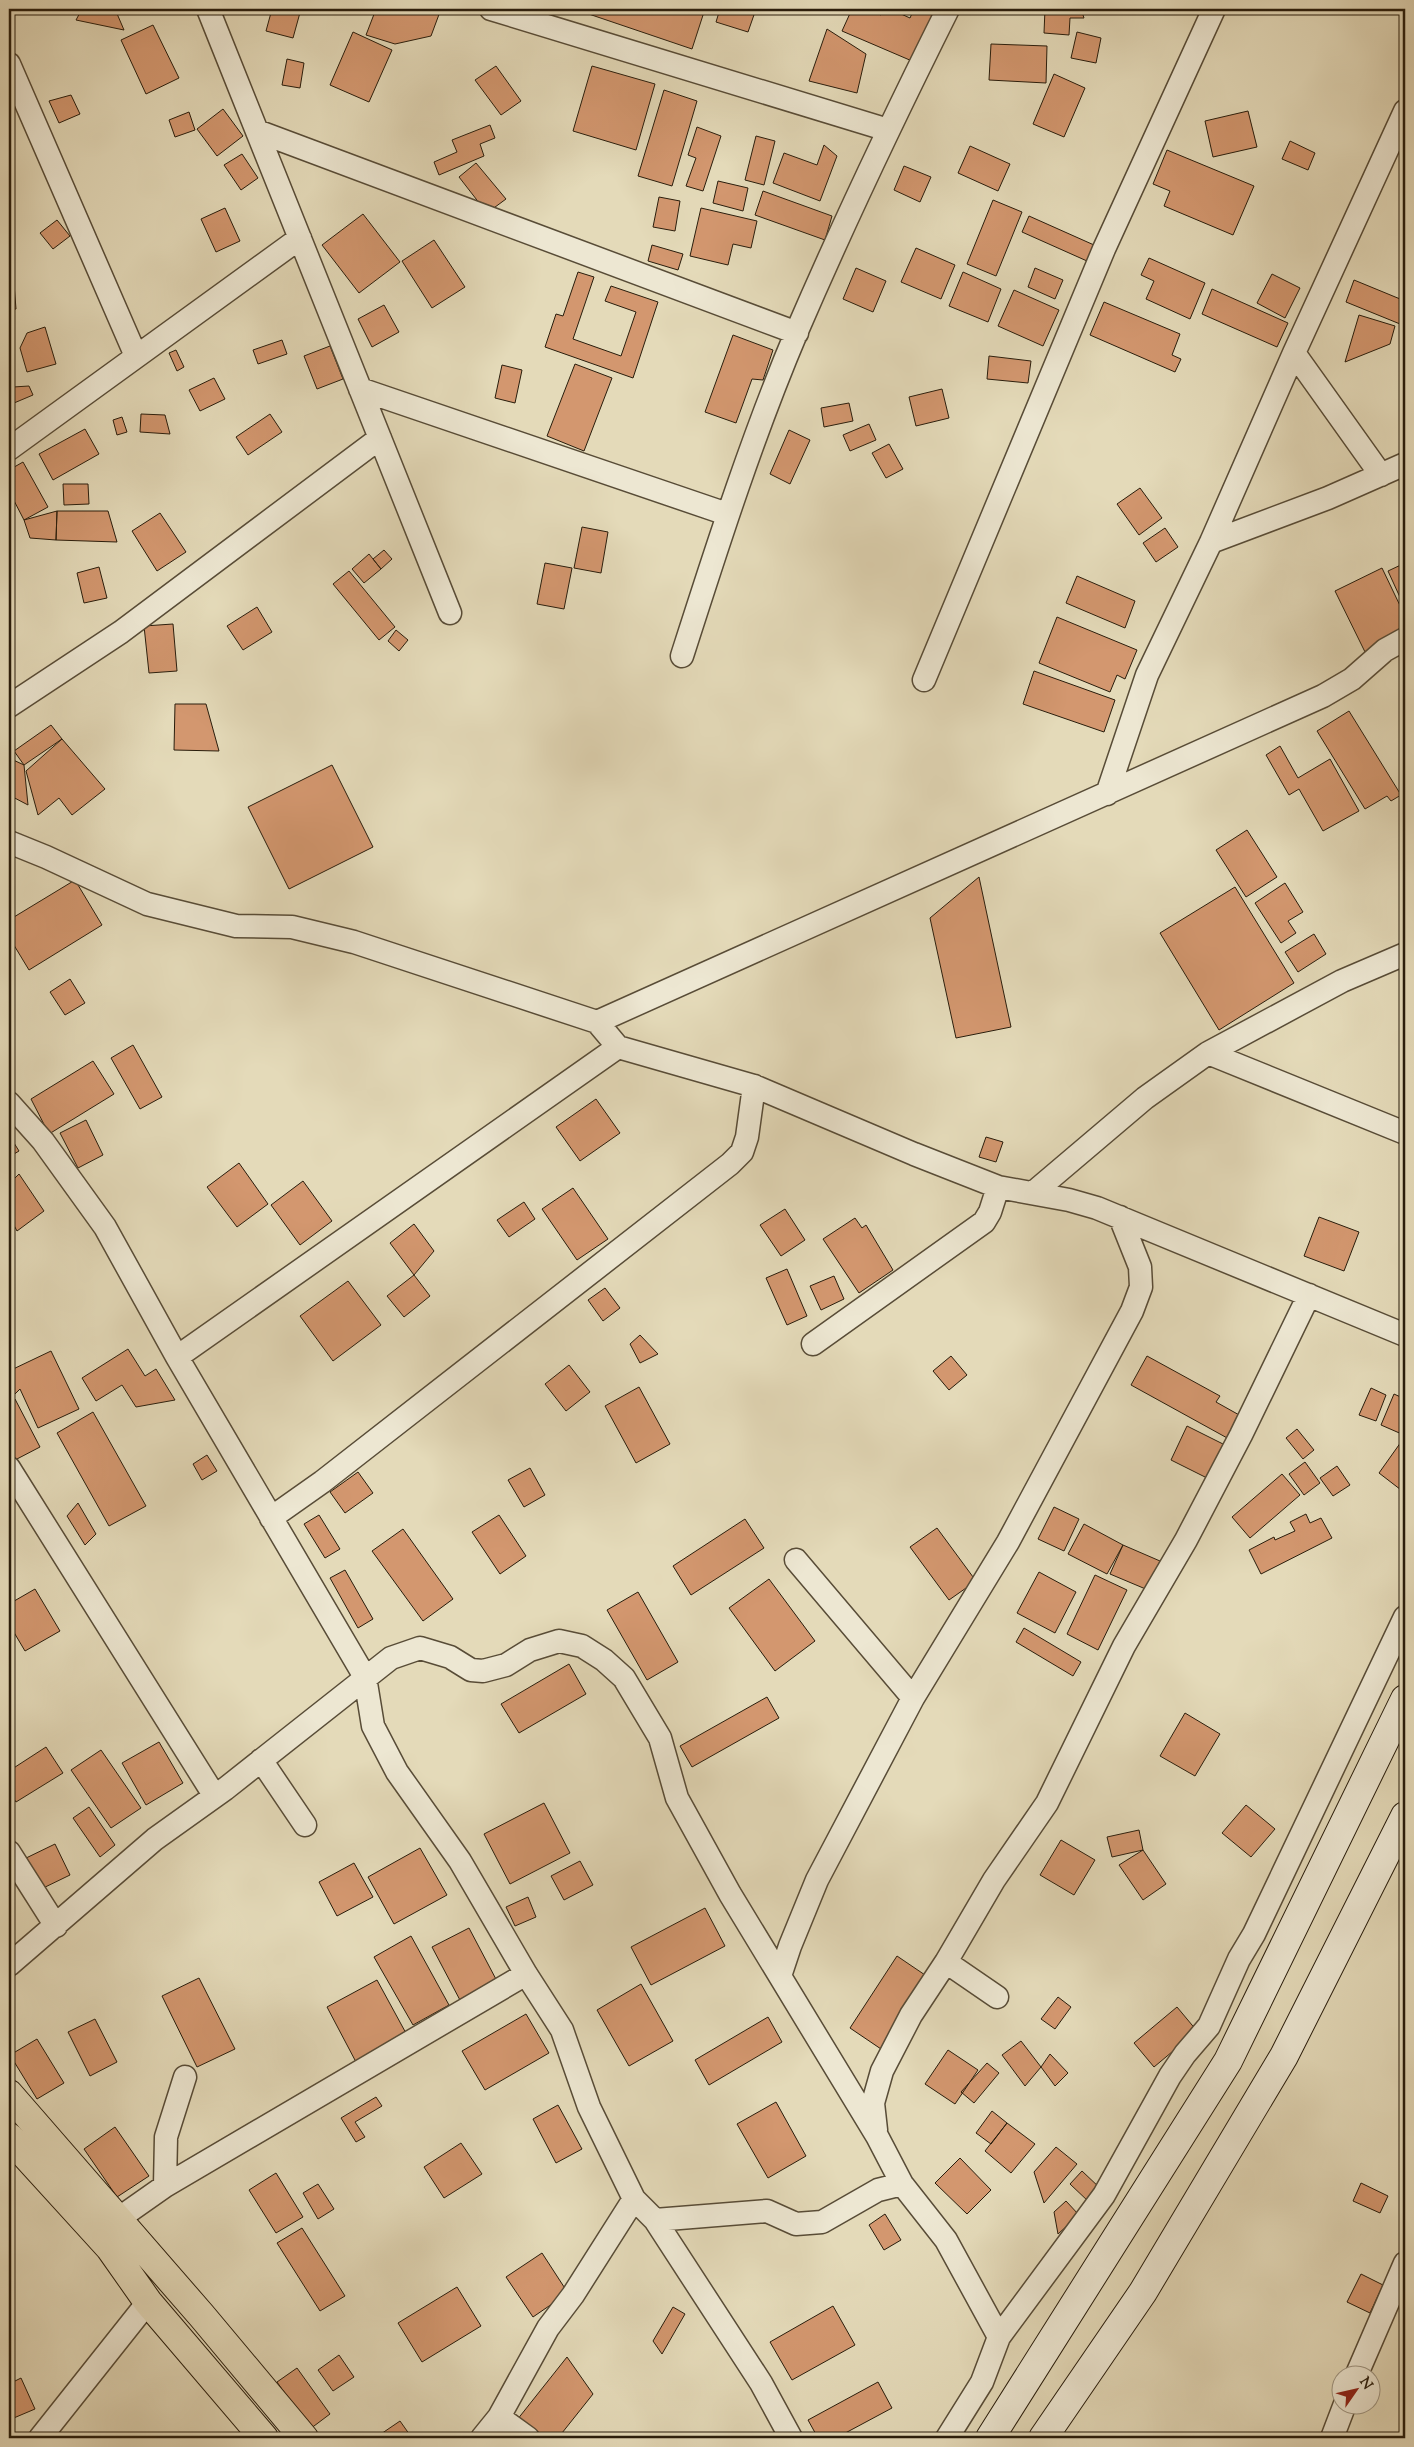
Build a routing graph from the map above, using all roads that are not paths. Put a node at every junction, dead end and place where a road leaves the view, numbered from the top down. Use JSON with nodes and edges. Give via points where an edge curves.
{"nodes":[{"id":1,"x":208,"y":9,"type":"edge"},
{"id":2,"x":491,"y":9,"type":"edge"},
{"id":3,"x":948,"y":9,"type":"edge"},
{"id":4,"x":1214,"y":9,"type":"edge"},
{"id":5,"x":9,"y":64,"type":"edge"},
{"id":6,"x":1405,"y":111,"type":"edge"},
{"id":7,"x":888,"y":130,"type":"junction"},
{"id":8,"x":257,"y":131,"type":"junction"},
{"id":9,"x":300,"y":238,"type":"junction"},
{"id":10,"x":797,"y":333,"type":"junction"},
{"id":11,"x":1294,"y":353,"type":"junction"},
{"id":12,"x":136,"y":356,"type":"junction"},
{"id":13,"x":360,"y":389,"type":"junction"},
{"id":14,"x":380,"y":438,"type":"junction"},
{"id":15,"x":9,"y":449,"type":"edge"},
{"id":16,"x":1405,"y":464,"type":"edge"},
{"id":17,"x":1381,"y":475,"type":"junction"},
{"id":18,"x":728,"y":514,"type":"junction"},
{"id":19,"x":1211,"y":542,"type":"junction"},
{"id":20,"x":450,"y":612,"type":"dead end"},
{"id":21,"x":1405,"y":638,"type":"edge"},
{"id":22,"x":682,"y":656,"type":"dead end"},
{"id":23,"x":924,"y":680,"type":"dead end"},
{"id":24,"x":9,"y":706,"type":"edge"},
{"id":25,"x":1106,"y":794,"type":"junction"},
{"id":26,"x":9,"y":842,"type":"edge"},
{"id":27,"x":1405,"y":954,"type":"edge"},
{"id":28,"x":597,"y":1022,"type":"junction"},
{"id":29,"x":618,"y":1046,"type":"junction"},
{"id":30,"x":1208,"y":1053,"type":"junction"},
{"id":31,"x":754,"y":1086,"type":"junction"},
{"id":32,"x":9,"y":1103,"type":"edge"},
{"id":33,"x":1405,"y":1133,"type":"edge"},
{"id":34,"x":998,"y":1187,"type":"junction"},
{"id":35,"x":1033,"y":1193,"type":"junction"},
{"id":36,"x":1120,"y":1217,"type":"junction"},
{"id":37,"x":1309,"y":1295,"type":"junction"},
{"id":38,"x":1405,"y":1335,"type":"edge"},
{"id":39,"x":813,"y":1344,"type":"dead end"},
{"id":40,"x":177,"y":1357,"type":"junction"},
{"id":41,"x":9,"y":1468,"type":"edge"},
{"id":42,"x":271,"y":1518,"type":"junction"},
{"id":43,"x":796,"y":1560,"type":"dead end"},
{"id":44,"x":1405,"y":1617,"type":"edge"},
{"id":45,"x":365,"y":1677,"type":"junction"},
{"id":46,"x":913,"y":1698,"type":"junction"},
{"id":47,"x":1405,"y":1699,"type":"edge"},
{"id":48,"x":261,"y":1760,"type":"junction"},
{"id":49,"x":214,"y":1795,"type":"junction"},
{"id":50,"x":305,"y":1826,"type":"dead end"},
{"id":51,"x":1401,"y":1834,"type":"edge"},
{"id":52,"x":9,"y":1852,"type":"edge"},
{"id":53,"x":56,"y":1926,"type":"junction"},
{"id":54,"x":946,"y":1962,"type":"junction"},
{"id":55,"x":9,"y":1965,"type":"edge"},
{"id":56,"x":526,"y":1974,"type":"junction"},
{"id":57,"x":780,"y":1976,"type":"junction"},
{"id":58,"x":997,"y":1997,"type":"dead end"},
{"id":59,"x":185,"y":2077,"type":"dead end"},
{"id":60,"x":9,"y":2094,"type":"edge"},
{"id":61,"x":877,"y":2136,"type":"junction"},
{"id":62,"x":9,"y":2137,"type":"edge"},
{"id":63,"x":902,"y":2184,"type":"junction"},
{"id":64,"x":165,"y":2186,"type":"junction"},
{"id":65,"x":634,"y":2199,"type":"junction"},
{"id":66,"x":118,"y":2219,"type":"junction"},
{"id":67,"x":655,"y":2220,"type":"junction"},
{"id":68,"x":1405,"y":2262,"type":"edge"},
{"id":69,"x":148,"y":2302,"type":"junction"},
{"id":70,"x":1000,"y":2336,"type":"junction"},
{"id":71,"x":1361,"y":2364,"type":"edge"},
{"id":72,"x":1341,"y":2414,"type":"edge"},
{"id":73,"x":499,"y":2417,"type":"junction"},
{"id":74,"x":40,"y":2438,"type":"edge"},
{"id":75,"x":264,"y":2438,"type":"edge"},
{"id":76,"x":304,"y":2438,"type":"edge"},
{"id":77,"x":482,"y":2438,"type":"edge"},
{"id":78,"x":528,"y":2438,"type":"edge"},
{"id":79,"x":791,"y":2438,"type":"edge"},
{"id":80,"x":947,"y":2438,"type":"edge"},
{"id":81,"x":990,"y":2438,"type":"edge"},
{"id":82,"x":1043,"y":2438,"type":"edge"},
{"id":83,"x":1332,"y":2438,"type":"edge"}],
"edges":[{"from":1,"to":8,"type":"street"},
{"from":2,"to":7,"type":"street"},
{"from":3,"to":7,"type":"street"},
{"from":4,"to":23,"type":"street","via":[[1104,250]]},
{"from":5,"to":12,"type":"street"},
{"from":6,"to":11,"type":"street"},
{"from":7,"to":10,"type":"street"},
{"from":8,"to":9,"type":"street"},
{"from":8,"to":10,"type":"street"},
{"from":9,"to":12,"type":"street"},
{"from":9,"to":13,"type":"street"},
{"from":10,"to":18,"type":"street"},
{"from":11,"to":17,"type":"street"},
{"from":11,"to":19,"type":"street"},
{"from":12,"to":15,"type":"street"},
{"from":13,"to":14,"type":"street"},
{"from":13,"to":18,"type":"street"},
{"from":14,"to":20,"type":"street"},
{"from":14,"to":24,"type":"street","via":[[121,632]]},
{"from":16,"to":17,"type":"street"},
{"from":17,"to":19,"type":"street"},
{"from":18,"to":22,"type":"street"},
{"from":19,"to":25,"type":"street","via":[[1147,674]]},
{"from":21,"to":25,"type":"street","via":[[1384,650],[1352,679],[1323,696]]},
{"from":25,"to":28,"type":"street"},
{"from":26,"to":28,"type":"street","via":[[147,904],[236,926],[292,927],[354,942]]},
{"from":27,"to":30,"type":"street","via":[[1342,982]]},
{"from":28,"to":29,"type":"street"},
{"from":29,"to":31,"type":"street"},
{"from":29,"to":40,"type":"street"},
{"from":30,"to":33,"type":"street"},
{"from":30,"to":35,"type":"street","via":[[1146,1098]]},
{"from":31,"to":34,"type":"street"},
{"from":31,"to":42,"type":"street","via":[[747,1138],[742,1152],[730,1164],[322,1482]]},
{"from":32,"to":40,"type":"street","via":[[43,1141],[105,1227]]},
{"from":34,"to":35,"type":"street"},
{"from":34,"to":39,"type":"street","via":[[984,1222]]},
{"from":35,"to":36,"type":"street","via":[[1070,1200]]},
{"from":36,"to":37,"type":"street"},
{"from":36,"to":46,"type":"street","via":[[1140,1267],[1141,1287],[1132,1311],[1008,1542]]},
{"from":37,"to":38,"type":"street"},
{"from":37,"to":54,"type":"street","via":[[1186,1540],[1124,1646],[1048,1802],[994,1880]]},
{"from":40,"to":42,"type":"street"},
{"from":41,"to":49,"type":"street"},
{"from":42,"to":45,"type":"street"},
{"from":43,"to":46,"type":"street"},
{"from":44,"to":70,"type":"street","via":[[1209,2026],[1170,2076],[1104,2195]]},
{"from":45,"to":48,"type":"street"},
{"from":45,"to":56,"type":"street","via":[[373,1726],[397,1772],[460,1861]]},
{"from":45,"to":57,"type":"street","via":[[391,1658],[420,1648],[450,1657],[471,1670],[482,1671],[506,1665],[530,1650],[558,1640],[582,1646],[604,1660],[624,1678],[660,1738],[677,1798]]},
{"from":46,"to":57,"type":"street","via":[[817,1880]]},
{"from":47,"to":81,"type":"main road","via":[[1228,2061]]},
{"from":48,"to":49,"type":"street"},
{"from":48,"to":50,"type":"street"},
{"from":49,"to":53,"type":"street","via":[[155,1839]]},
{"from":51,"to":82,"type":"main road","via":[[1284,2056],[1144,2292]]},
{"from":52,"to":53,"type":"street"},
{"from":53,"to":55,"type":"street"},
{"from":54,"to":58,"type":"street"},
{"from":54,"to":61,"type":"street","via":[[911,2015],[882,2071],[873,2103]]},
{"from":56,"to":64,"type":"street"},
{"from":56,"to":65,"type":"street","via":[[562,2030],[589,2107]]},
{"from":57,"to":61,"type":"street"},
{"from":59,"to":64,"type":"street","via":[[166,2137]]},
{"from":60,"to":66,"type":"main road"},
{"from":61,"to":63,"type":"street"},
{"from":62,"to":69,"type":"main road","via":[[110,2248]]},
{"from":63,"to":67,"type":"street","via":[[878,2190],[822,2222],[796,2224],[767,2211]]},
{"from":63,"to":70,"type":"street","via":[[946,2240]]},
{"from":64,"to":66,"type":"street"},
{"from":65,"to":67,"type":"street"},
{"from":65,"to":73,"type":"street","via":[[548,2328]]},
{"from":66,"to":76,"type":"main road"},
{"from":67,"to":79,"type":"street","via":[[761,2383]]},
{"from":68,"to":71,"type":"street"},
{"from":69,"to":74,"type":"street"},
{"from":69,"to":75,"type":"main road"},
{"from":70,"to":80,"type":"street","via":[[982,2382]]},
{"from":72,"to":83,"type":"street"},
{"from":73,"to":77,"type":"street"},
{"from":73,"to":78,"type":"street"}]}
